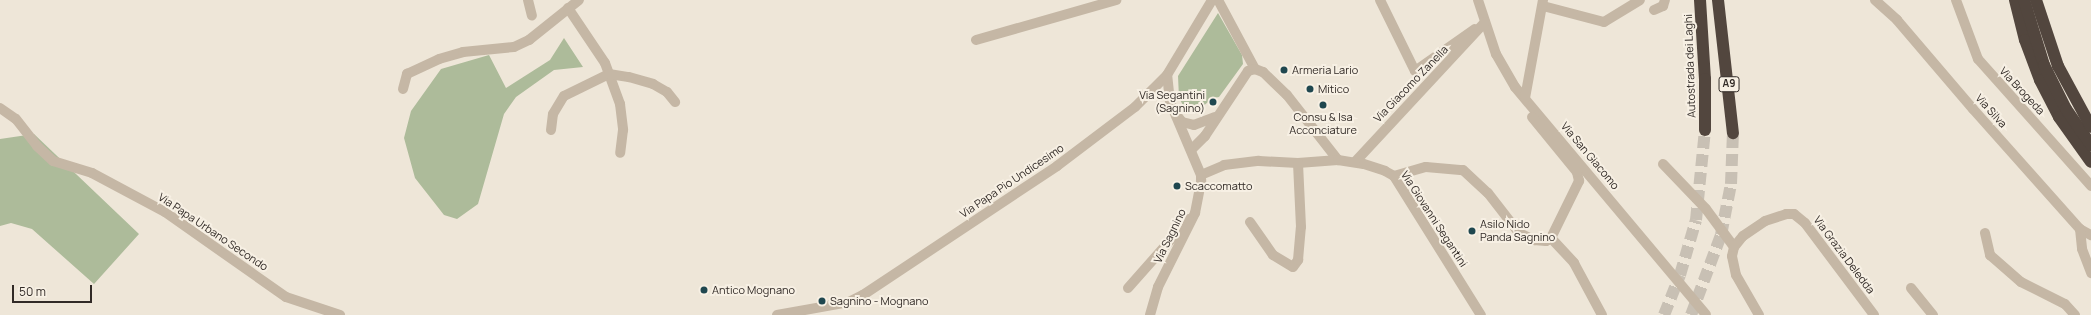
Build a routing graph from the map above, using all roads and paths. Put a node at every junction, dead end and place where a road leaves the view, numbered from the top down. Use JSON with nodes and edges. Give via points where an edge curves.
{"nodes":[{"id":1,"x":528,"y":0,"type":"edge"},
{"id":2,"x":579,"y":0,"type":"edge"},
{"id":3,"x":1116,"y":0,"type":"edge"},
{"id":4,"x":1212,"y":0,"type":"edge"},
{"id":5,"x":1218,"y":0,"type":"edge"},
{"id":6,"x":1380,"y":0,"type":"edge"},
{"id":7,"x":1478,"y":0,"type":"edge"},
{"id":8,"x":1640,"y":0,"type":"edge"},
{"id":9,"x":1665,"y":0,"type":"edge"},
{"id":10,"x":1700,"y":0,"type":"edge"},
{"id":11,"x":1718,"y":0,"type":"edge"},
{"id":12,"x":1875,"y":0,"type":"edge"},
{"id":13,"x":1956,"y":0,"type":"edge"},
{"id":14,"x":2015,"y":0,"type":"edge"},
{"id":15,"x":2024,"y":0,"type":"edge"},
{"id":16,"x":2036,"y":0,"type":"edge"},
{"id":17,"x":1543,"y":3,"type":"edge"},
{"id":18,"x":568,"y":8,"type":"junction"},
{"id":19,"x":1654,"y":10,"type":"dead end"},
{"id":20,"x":532,"y":16,"type":"dead end"},
{"id":21,"x":1485,"y":22,"type":"junction"},
{"id":22,"x":976,"y":40,"type":"dead end"},
{"id":23,"x":1255,"y":69,"type":"junction"},
{"id":24,"x":609,"y":74,"type":"junction"},
{"id":25,"x":1166,"y":75,"type":"junction"},
{"id":26,"x":1515,"y":87,"type":"junction"},
{"id":27,"x":402,"y":89,"type":"dead end"},
{"id":28,"x":1525,"y":98,"type":"junction"},
{"id":29,"x":675,"y":102,"type":"dead end"},
{"id":30,"x":0,"y":108,"type":"edge"},
{"id":31,"x":1177,"y":116,"type":"junction"},
{"id":32,"x":1217,"y":116,"type":"junction"},
{"id":33,"x":2091,"y":127,"type":"edge"},
{"id":34,"x":551,"y":130,"type":"dead end"},
{"id":35,"x":1705,"y":130,"type":"tunnel mouth"},
{"id":36,"x":1733,"y":133,"type":"tunnel mouth"},
{"id":37,"x":2091,"y":145,"type":"edge"},
{"id":38,"x":1191,"y":150,"type":"junction"},
{"id":39,"x":620,"y":153,"type":"dead end"},
{"id":40,"x":1338,"y":160,"type":"junction"},
{"id":41,"x":1355,"y":162,"type":"junction"},
{"id":42,"x":2091,"y":162,"type":"edge"},
{"id":43,"x":1298,"y":163,"type":"junction"},
{"id":44,"x":1663,"y":164,"type":"dead end"},
{"id":45,"x":1201,"y":175,"type":"junction"},
{"id":46,"x":1394,"y":176,"type":"junction"},
{"id":47,"x":2091,"y":186,"type":"edge"},
{"id":48,"x":1195,"y":213,"type":"junction"},
{"id":49,"x":1250,"y":222,"type":"dead end"},
{"id":50,"x":2080,"y":229,"type":"junction"},
{"id":51,"x":1985,"y":234,"type":"dead end"},
{"id":52,"x":2091,"y":235,"type":"edge"},
{"id":53,"x":1551,"y":238,"type":"junction"},
{"id":54,"x":1734,"y":247,"type":"junction"},
{"id":55,"x":2091,"y":274,"type":"edge"},
{"id":56,"x":1128,"y":288,"type":"dead end"},
{"id":57,"x":1911,"y":288,"type":"dead end"},
{"id":58,"x":830,"y":305,"type":"junction"},
{"id":59,"x":340,"y":315,"type":"edge"},
{"id":60,"x":777,"y":315,"type":"edge"},
{"id":61,"x":826,"y":315,"type":"edge"},
{"id":62,"x":1150,"y":315,"type":"edge"},
{"id":63,"x":1481,"y":315,"type":"edge"},
{"id":64,"x":1602,"y":315,"type":"edge"},
{"id":65,"x":1706,"y":315,"type":"edge"},
{"id":66,"x":1759,"y":315,"type":"edge"},
{"id":67,"x":1874,"y":315,"type":"edge"},
{"id":68,"x":1933,"y":315,"type":"edge"},
{"id":69,"x":2075,"y":315,"type":"edge"}],
"edges":[{"from":1,"to":20,"type":"street"},
{"from":2,"to":18,"type":"street"},
{"from":3,"to":22,"type":"street"},
{"from":4,"to":25,"type":"street","name":"Via Papa Pio Undicesimo"},
{"from":5,"to":23,"type":"street"},
{"from":6,"to":21,"type":"street","via":[[1416,71]]},
{"from":7,"to":21,"type":"street","name":"Via San Giacomo"},
{"from":8,"to":17,"type":"street","via":[[1604,22]]},
{"from":9,"to":19,"type":"street","via":[[1663,6]]},
{"from":10,"to":35,"type":"highway","name":"Autostrada dei Laghi","number":"A9"},
{"from":11,"to":36,"type":"highway","number":"A9"},
{"from":12,"to":50,"type":"street","name":"Via Silva","via":[[1897,20]]},
{"from":13,"to":47,"type":"street","name":"Via Brogeda","via":[[1978,59]]},
{"from":14,"to":42,"type":"highway","via":[[2025,40],[2040,80],[2059,117]]},
{"from":15,"to":37,"type":"highway","via":[[2048,72],[2066,109]]},
{"from":16,"to":33,"type":"highway","via":[[2058,66]]},
{"from":17,"to":28,"type":"street"},
{"from":18,"to":24,"type":"street","via":[[605,63]]},
{"from":18,"to":27,"type":"street","via":[[529,40],[514,47],[463,52],[414,69],[407,74]]},
{"from":21,"to":26,"type":"street","name":"Via San Giacomo","via":[[1496,54]]},
{"from":21,"to":41,"type":"street","name":"Via Giacomo Zanella"},
{"from":23,"to":32,"type":"street","via":[[1248,71]]},
{"from":23,"to":40,"type":"street","via":[[1263,72],[1287,95]]},
{"from":24,"to":29,"type":"street","via":[[653,84],[667,92]]},
{"from":24,"to":34,"type":"street","via":[[564,96],[553,114]]},
{"from":24,"to":39,"type":"street","via":[[620,104],[623,130]]},
{"from":25,"to":31,"type":"street","via":[[1170,102]]},
{"from":25,"to":58,"type":"street","name":"Via Papa Pio Undicesimo","via":[[1135,107],[1057,166],[872,290],[849,302]]},
{"from":26,"to":28,"type":"street","name":"Via San Giacomo"},
{"from":26,"to":53,"type":"street","via":[[1516,97],[1579,176],[1578,186]]},
{"from":28,"to":65,"type":"street","name":"Via San Giacomo"},
{"from":30,"to":59,"type":"street","name":"Via Papa Urbano Secondo","via":[[16,119],[37,146],[53,161],[92,173],[165,212],[286,297]]},
{"from":31,"to":32,"type":"street","via":[[1182,122],[1194,125],[1206,123]]},
{"from":31,"to":38,"type":"street"},
{"from":32,"to":38,"type":"street","via":[[1205,136]]},
{"from":38,"to":45,"type":"street"},
{"from":40,"to":41,"type":"street","name":"Via Giovanni Segantini"},
{"from":40,"to":43,"type":"street","name":"Via Giovanni Segantini"},
{"from":41,"to":46,"type":"street","name":"Via Giovanni Segantini","via":[[1375,167]]},
{"from":43,"to":45,"type":"street","name":"Via Giovanni Segantini","via":[[1236,163]]},
{"from":43,"to":49,"type":"street","via":[[1301,227],[1298,260],[1294,267],[1273,255]]},
{"from":44,"to":54,"type":"street","via":[[1706,209]]},
{"from":45,"to":48,"type":"street","name":"Via Sagnino"},
{"from":46,"to":53,"type":"street","via":[[1426,167],[1463,170],[1488,193],[1519,233],[1541,242]]},
{"from":46,"to":63,"type":"street","name":"Via Giovanni Segantini"},
{"from":48,"to":56,"type":"street"},
{"from":48,"to":62,"type":"street","name":"Via Sagnino","via":[[1158,287]]},
{"from":50,"to":52,"type":"street","name":"Via Silva"},
{"from":50,"to":55,"type":"street","via":[[2082,249]]},
{"from":51,"to":69,"type":"street","via":[[1990,254],[2021,282],[2065,304]]},
{"from":53,"to":64,"type":"street","via":[[1574,263]]},
{"from":54,"to":66,"type":"street","via":[[1733,269]]},
{"from":54,"to":67,"type":"street","name":"Via Grazia Deledda","via":[[1752,229],[1778,215],[1790,214],[1800,217]]},
{"from":57,"to":68,"type":"street"},
{"from":58,"to":60,"type":"street","name":"Via Papa Pio Undicesimo"},
{"from":58,"to":61,"type":"street"}]}
